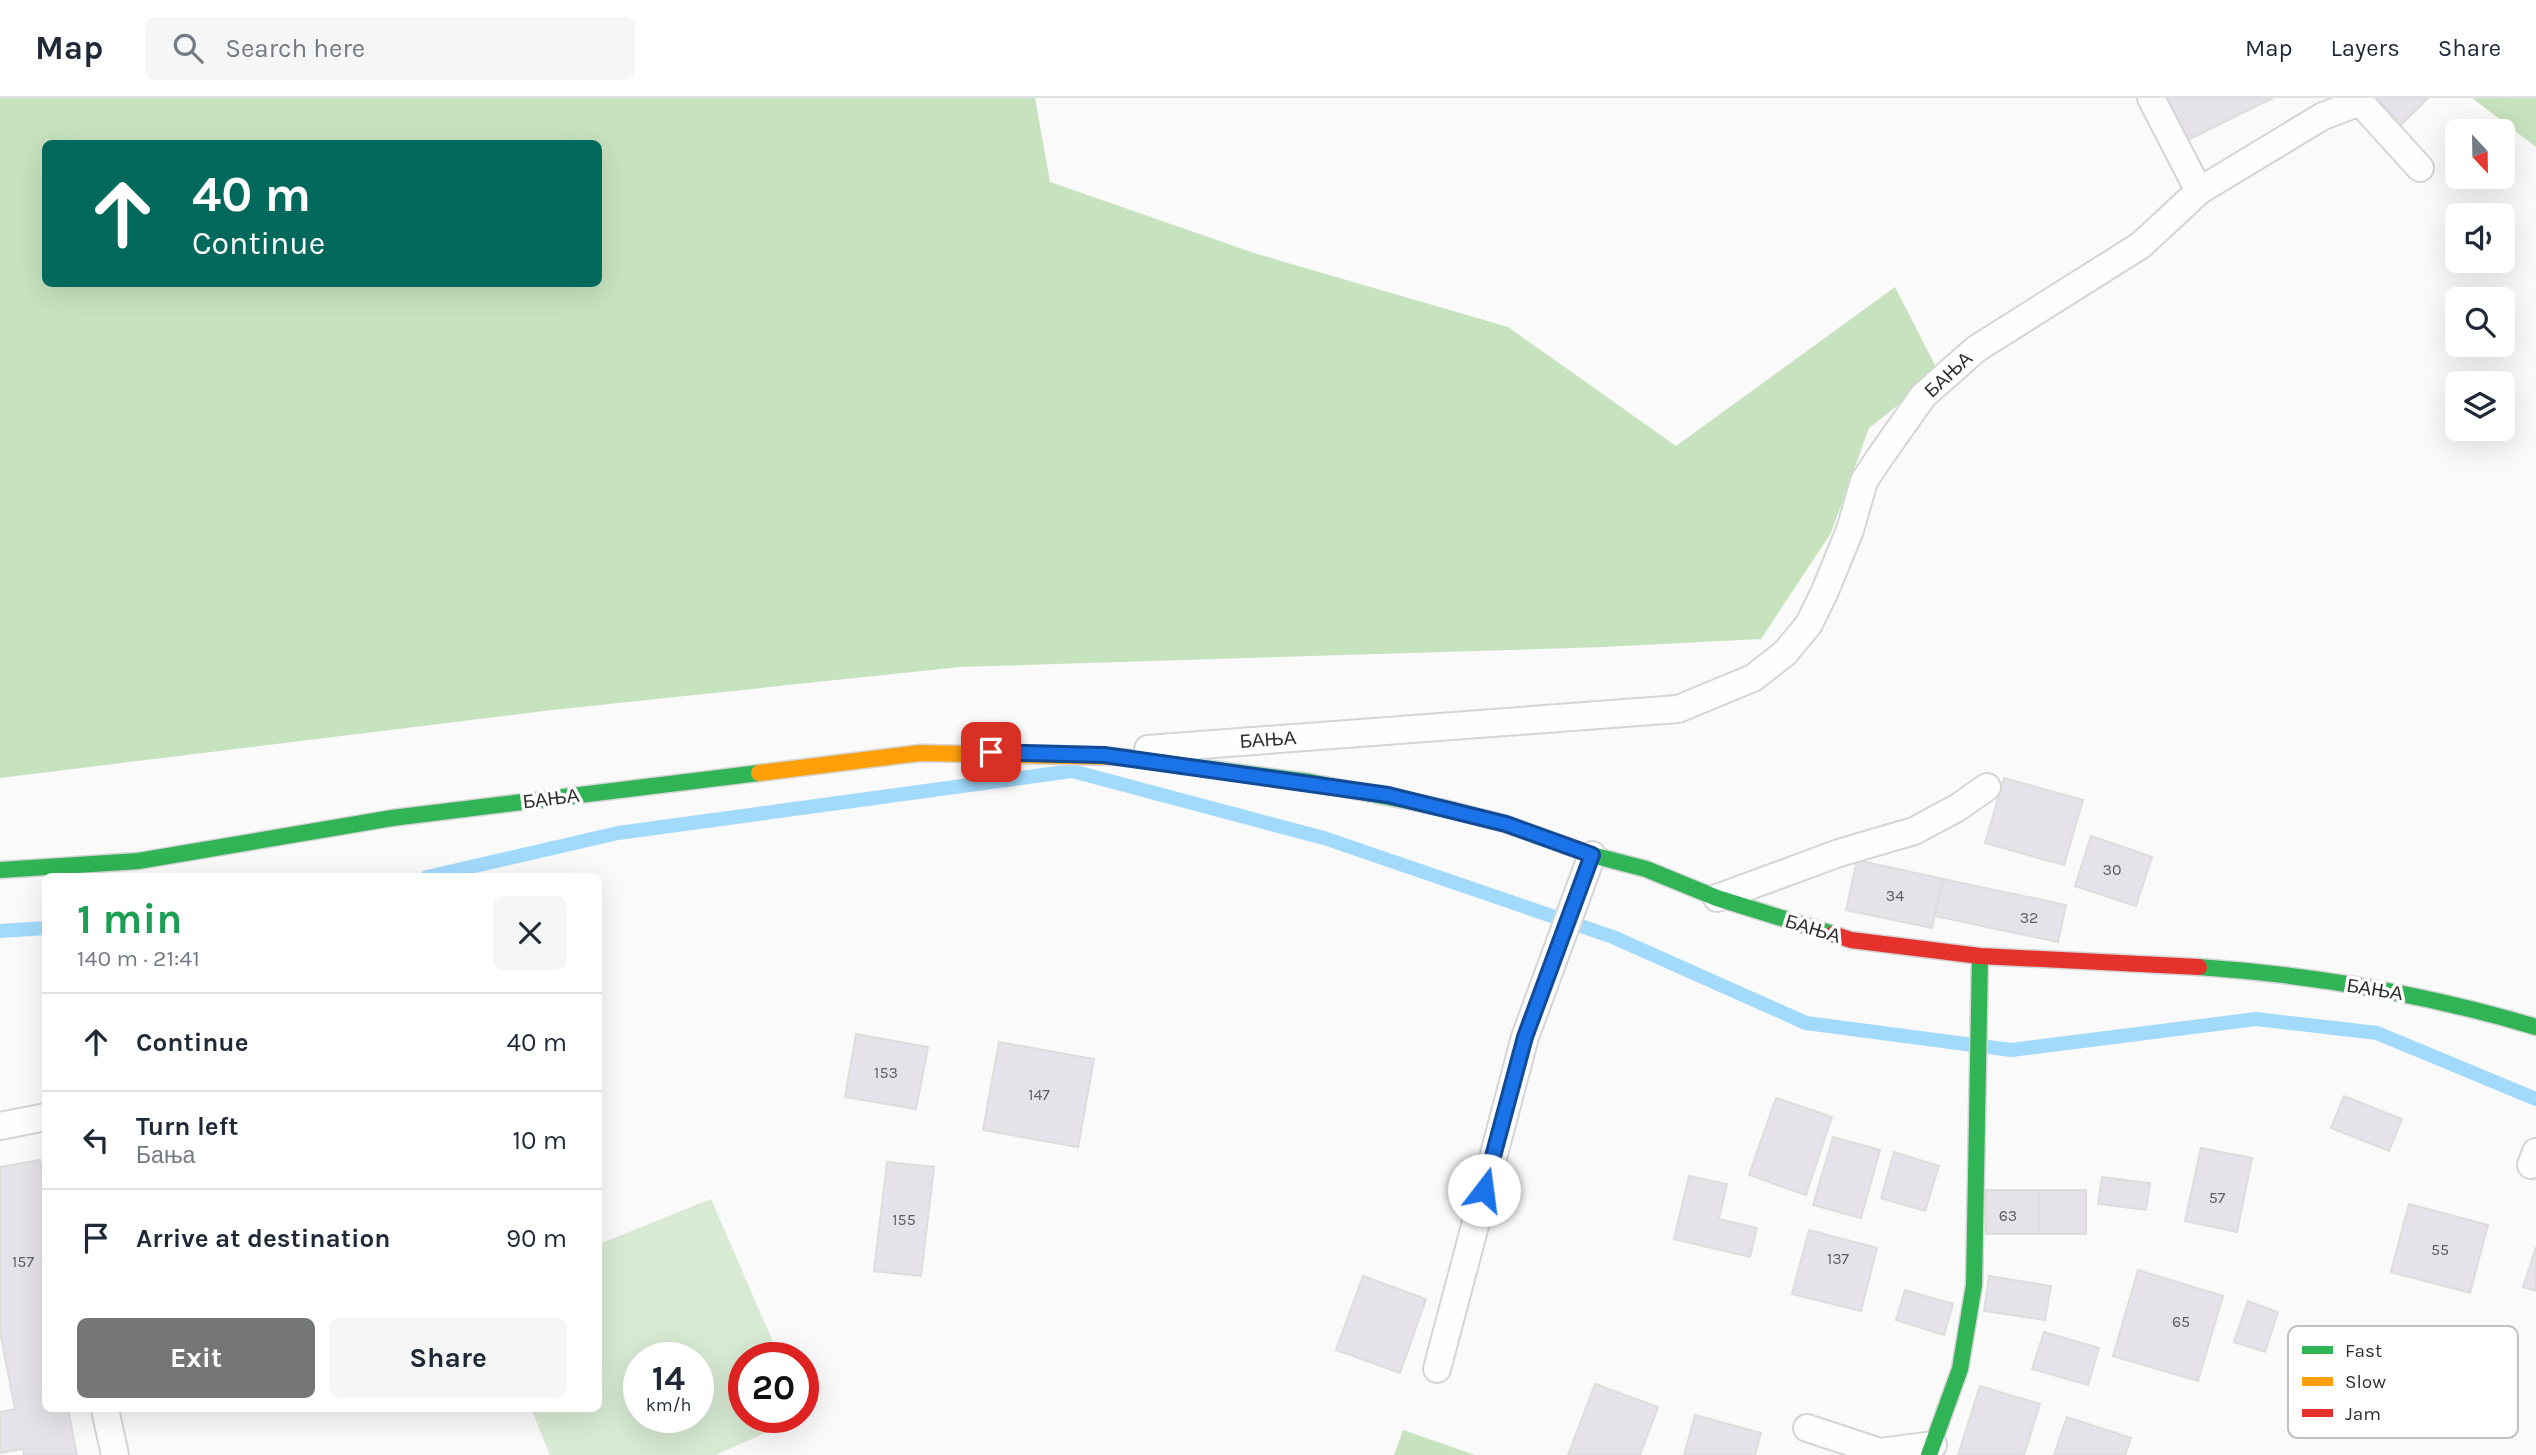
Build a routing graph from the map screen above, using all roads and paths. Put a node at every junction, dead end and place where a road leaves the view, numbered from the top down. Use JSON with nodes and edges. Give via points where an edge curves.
{"nodes":[{"id":1,"x":2151,"y":98,"type":"edge"},
{"id":2,"x":2420,"y":168,"type":"dead end"},
{"id":3,"x":2199,"y":191,"type":"junction"},
{"id":4,"x":1104,"y":755,"type":"junction"},
{"id":5,"x":1987,"y":787,"type":"dead end"},
{"id":6,"x":1592,"y":855,"type":"junction"},
{"id":7,"x":0,"y":870,"type":"edge"},
{"id":8,"x":1717,"y":898,"type":"junction"},
{"id":9,"x":1980,"y":956,"type":"junction"},
{"id":10,"x":2536,"y":1027,"type":"edge"},
{"id":11,"x":42,"y":1118,"type":"edge"},
{"id":12,"x":0,"y":1126,"type":"edge"},
{"id":13,"x":1437,"y":1368,"type":"dead end"},
{"id":14,"x":106,"y":1412,"type":"edge"},
{"id":15,"x":1807,"y":1428,"type":"dead end"},
{"id":16,"x":1931,"y":1450,"type":"edge"},
{"id":17,"x":115,"y":1455,"type":"edge"}],
"edges":[{"from":1,"to":3,"type":"lane"},
{"from":2,"to":3,"type":"lane","name":"БАЊА","via":[[2360,102],[2323,117]]},
{"from":3,"to":4,"type":"lane","name":"БАЊА","via":[[2141,245],[1976,349],[1923,397],[1864,481],[1850,530],[1809,624],[1785,653],[1753,678],[1678,709],[1190,744]]},
{"from":4,"to":6,"type":"street","name":"БАЊА","via":[[1388,795],[1506,824]]},
{"from":4,"to":7,"type":"street","name":"БАЊА","via":[[920,753],[392,818],[138,861]]},
{"from":5,"to":8,"type":"lane","via":[[1914,831]]},
{"from":6,"to":8,"type":"street","name":"БАЊА","via":[[1646,869]]},
{"from":6,"to":13,"type":"lane","via":[[1525,1037]]},
{"from":8,"to":9,"type":"street","name":"БАЊА","via":[[1851,940]]},
{"from":9,"to":10,"type":"street","name":"БАЊА","via":[[2282,973],[2459,1004]]},
{"from":9,"to":16,"type":"street","via":[[1974,1285],[1960,1369]]},
{"from":11,"to":12,"type":"lane"},
{"from":14,"to":17,"type":"lane"},
{"from":15,"to":16,"type":"lane","via":[[1880,1452]]}]}
